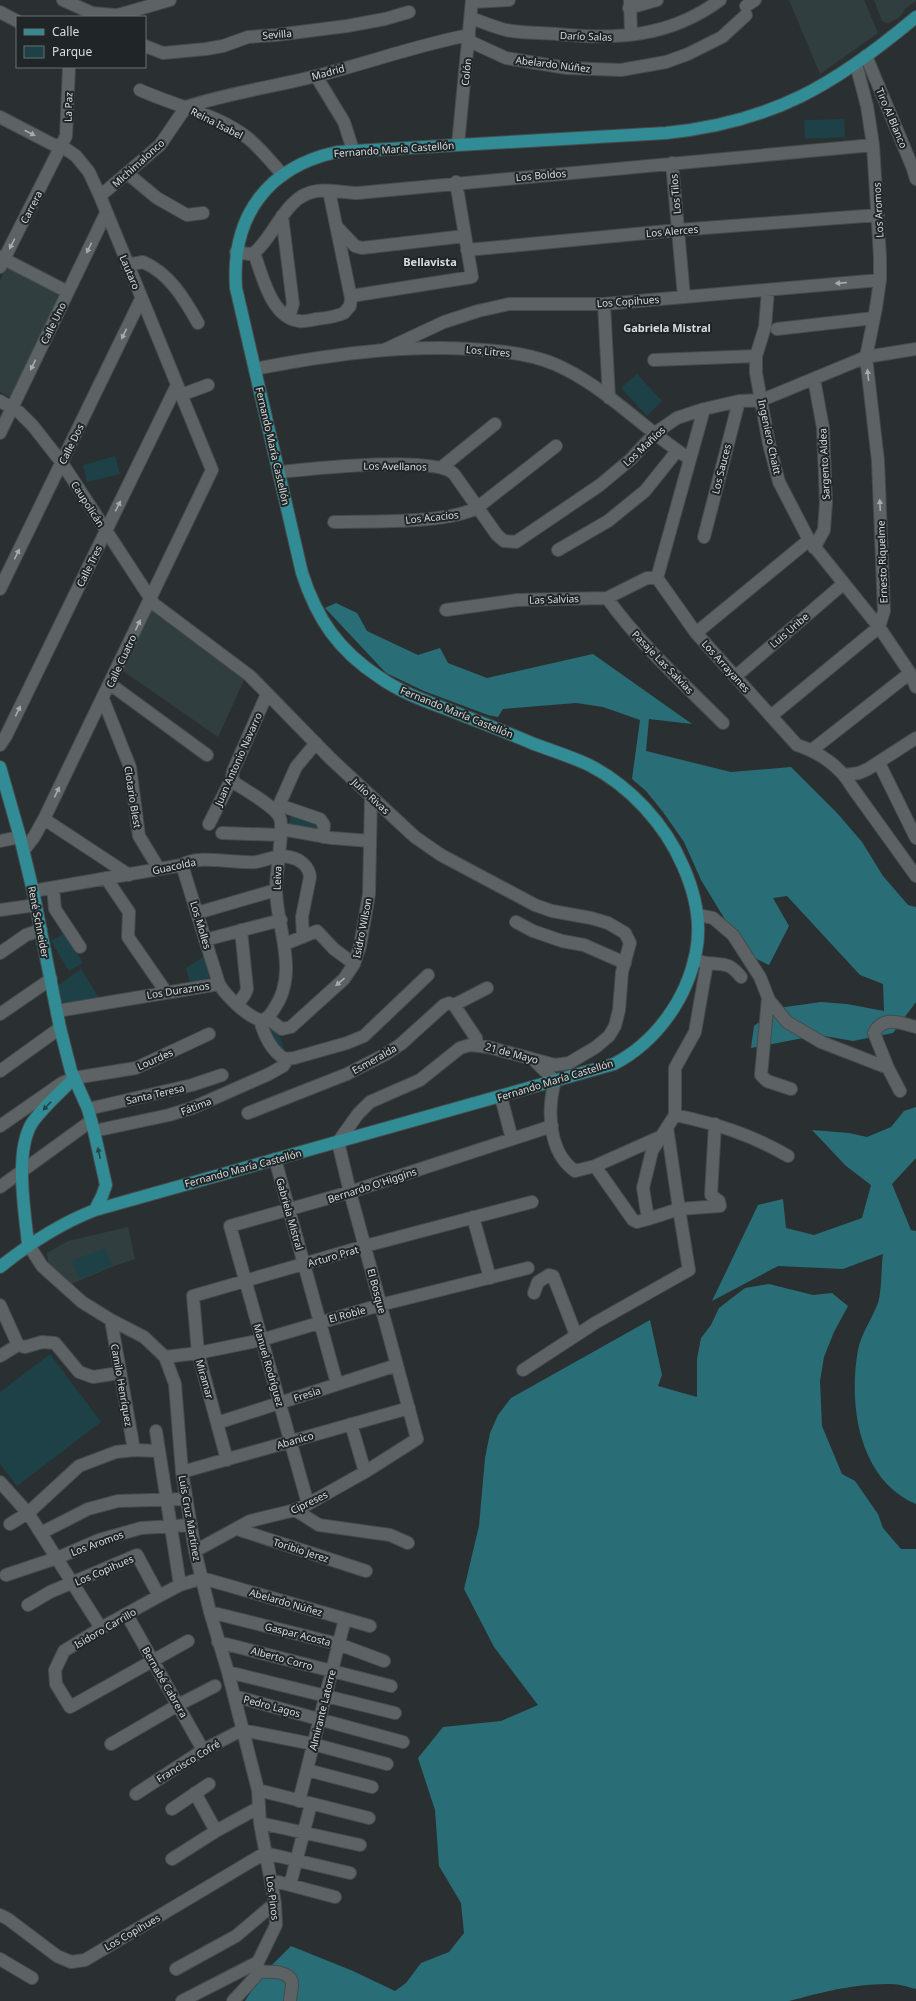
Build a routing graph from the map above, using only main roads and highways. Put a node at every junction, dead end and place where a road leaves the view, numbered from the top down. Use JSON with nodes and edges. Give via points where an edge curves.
{"nodes":[{"id":1,"x":916,"y":17,"type":"edge"},
{"id":2,"x":0,"y":767,"type":"edge"},
{"id":3,"x":74,"y":1078,"type":"junction"},
{"id":4,"x":106,"y":1185,"type":"junction"},
{"id":5,"x":127,"y":1200,"type":"junction"},
{"id":6,"x":95,"y":1210,"type":"junction"},
{"id":7,"x":28,"y":1244,"type":"junction"},
{"id":8,"x":0,"y":1267,"type":"edge"}],
"edges":[{"from":1,"to":5,"type":"main road","name":"Fernando María Castellón","via":[[826,84],[793,101],[745,119],[659,134],[353,150],[318,157],[298,165],[260,196],[241,232],[236,252],[236,288],[299,559],[307,588],[325,625],[339,644],[364,667],[394,686],[577,760],[616,782],[647,810],[673,845],[689,881],[698,915],[698,936],[694,960],[676,1004],[645,1044],[614,1064]]},
{"from":2,"to":3,"type":"main road","name":"René Schneider","via":[[24,850],[60,1028]]},
{"from":4,"to":3,"type":"main road","name":"René Schneider","one_way":true,"via":[[88,1109]]},
{"from":3,"to":7,"type":"main road","one_way":true,"via":[[30,1127],[22,1171]]},
{"from":4,"to":5,"type":"main road"},
{"from":4,"to":6,"type":"main road"},
{"from":5,"to":6,"type":"main road","name":"Fernando María Castellón"},
{"from":6,"to":7,"type":"main road","name":"Fernando María Castellón","via":[[63,1223]]},
{"from":7,"to":8,"type":"main road","name":"Fernando María Castellón"}]}
